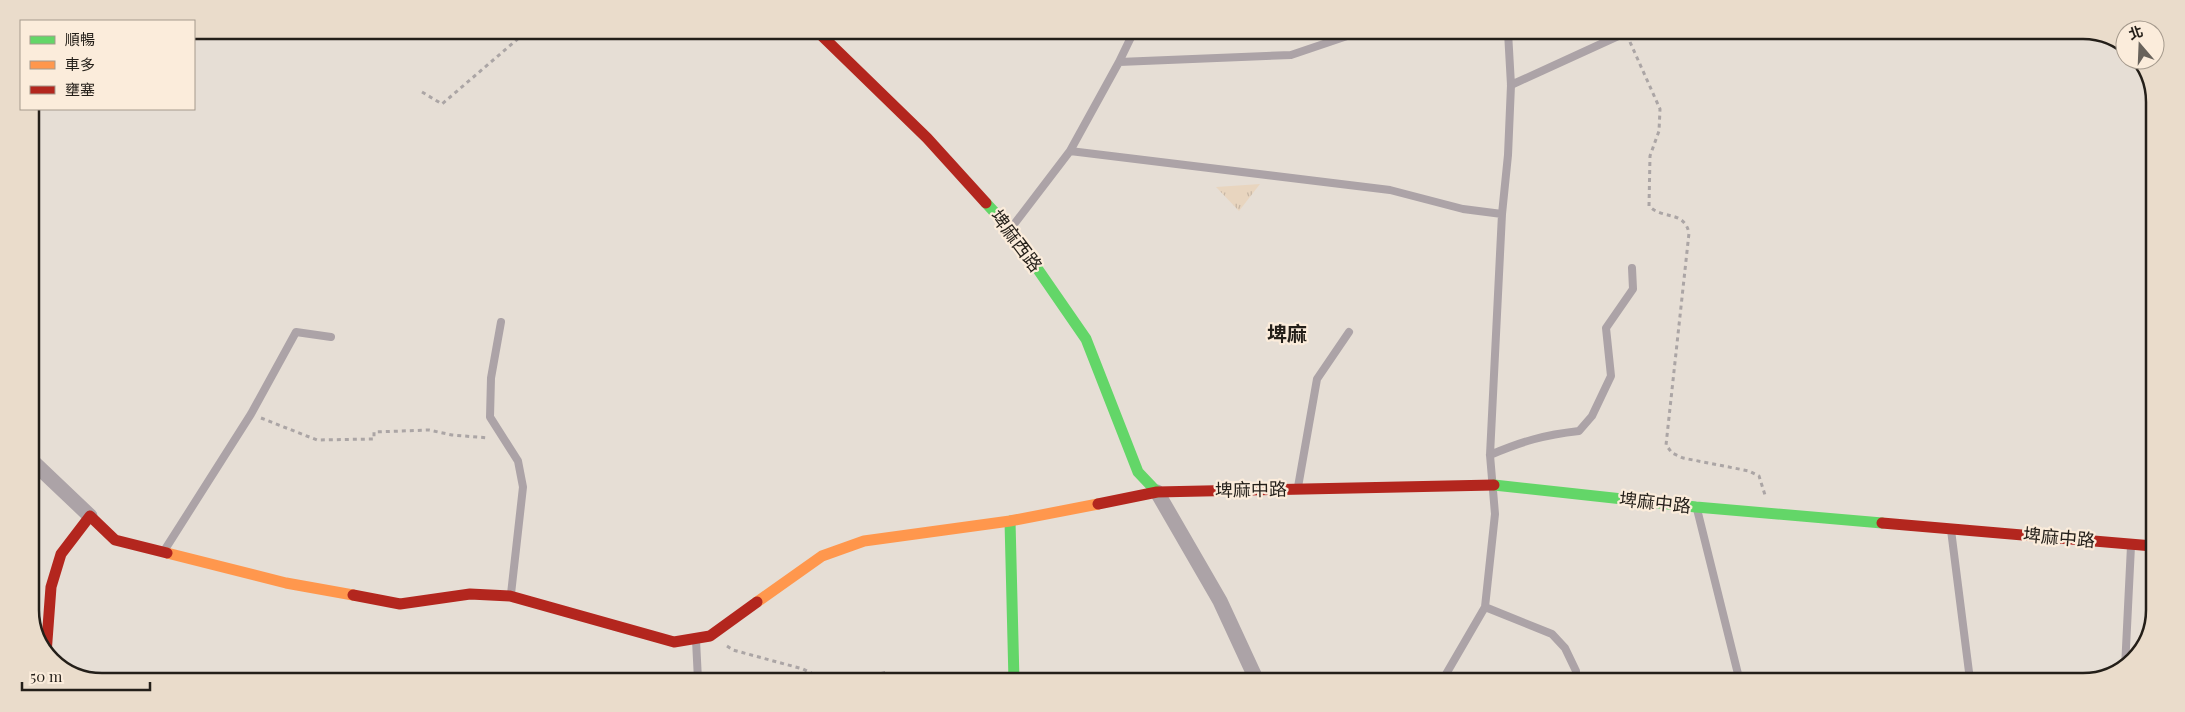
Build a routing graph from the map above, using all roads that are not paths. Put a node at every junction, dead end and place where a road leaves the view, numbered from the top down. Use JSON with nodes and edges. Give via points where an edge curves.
{"nodes":[{"id":1,"x":824,"y":39,"type":"edge"},
{"id":2,"x":1130,"y":39,"type":"edge"},
{"id":3,"x":1339,"y":39,"type":"edge"},
{"id":4,"x":1508,"y":39,"type":"edge"},
{"id":5,"x":1611,"y":39,"type":"edge"},
{"id":6,"x":1119,"y":62,"type":"junction"},
{"id":7,"x":1511,"y":85,"type":"junction"},
{"id":8,"x":1070,"y":151,"type":"junction"},
{"id":9,"x":1502,"y":214,"type":"junction"},
{"id":10,"x":1010,"y":229,"type":"junction"},
{"id":11,"x":1632,"y":268,"type":"dead end"},
{"id":12,"x":501,"y":322,"type":"dead end"},
{"id":13,"x":1348,"y":332,"type":"dead end"},
{"id":14,"x":332,"y":337,"type":"dead end"},
{"id":15,"x":1490,"y":455,"type":"junction"},
{"id":16,"x":39,"y":468,"type":"edge"},
{"id":17,"x":1493,"y":485,"type":"junction"},
{"id":18,"x":1298,"y":489,"type":"junction"},
{"id":19,"x":1157,"y":492,"type":"junction"},
{"id":20,"x":1696,"y":507,"type":"junction"},
{"id":21,"x":90,"y":516,"type":"junction"},
{"id":22,"x":1010,"y":521,"type":"junction"},
{"id":23,"x":1950,"y":528,"type":"junction"},
{"id":24,"x":2131,"y":544,"type":"junction"},
{"id":25,"x":2146,"y":545,"type":"edge"},
{"id":26,"x":163,"y":553,"type":"junction"},
{"id":27,"x":510,"y":596,"type":"junction"},
{"id":28,"x":1485,"y":607,"type":"junction"},
{"id":29,"x":696,"y":638,"type":"junction"},
{"id":30,"x":47,"y":642,"type":"edge"},
{"id":31,"x":2126,"y":656,"type":"edge"},
{"id":32,"x":698,"y":673,"type":"edge"},
{"id":33,"x":1014,"y":673,"type":"edge"},
{"id":34,"x":1253,"y":673,"type":"edge"},
{"id":35,"x":1447,"y":673,"type":"edge"},
{"id":36,"x":1576,"y":673,"type":"edge"},
{"id":37,"x":1738,"y":673,"type":"edge"},
{"id":38,"x":1969,"y":673,"type":"edge"}],
"edges":[{"from":1,"to":10,"type":"street","name":"埤麻西路","via":[[927,138]]},
{"from":2,"to":6,"type":"lane"},
{"from":3,"to":6,"type":"lane","via":[[1292,55]]},
{"from":4,"to":7,"type":"lane"},
{"from":5,"to":7,"type":"lane"},
{"from":6,"to":8,"type":"lane"},
{"from":7,"to":9,"type":"lane"},
{"from":8,"to":9,"type":"lane","via":[[1390,190],[1463,209]]},
{"from":8,"to":10,"type":"lane"},
{"from":9,"to":15,"type":"lane"},
{"from":10,"to":19,"type":"street","name":"埤麻西路","via":[[1086,339],[1138,472]]},
{"from":11,"to":15,"type":"lane","via":[[1633,289],[1606,328],[1611,376],[1592,416],[1580,431],[1546,434]]},
{"from":12,"to":27,"type":"lane","via":[[491,378],[490,417],[518,461],[523,486]]},
{"from":13,"to":18,"type":"lane","via":[[1317,379]]},
{"from":14,"to":26,"type":"lane","via":[[296,332],[251,414]]},
{"from":15,"to":17,"type":"lane"},
{"from":16,"to":21,"type":"street"},
{"from":17,"to":18,"type":"street","name":"埤麻中路"},
{"from":17,"to":20,"type":"street","name":"埤麻中路"},
{"from":17,"to":28,"type":"lane","via":[[1494,514]]},
{"from":18,"to":19,"type":"street","name":"埤麻中路"},
{"from":19,"to":22,"type":"street","name":"埤麻中路"},
{"from":19,"to":34,"type":"street","via":[[1220,601]]},
{"from":20,"to":23,"type":"street","name":"埤麻中路"},
{"from":20,"to":37,"type":"lane"},
{"from":21,"to":26,"type":"street","via":[[115,540]]},
{"from":21,"to":30,"type":"street","via":[[61,554],[51,587]]},
{"from":22,"to":29,"type":"street","name":"埤麻中路","via":[[864,541],[822,556],[710,636]]},
{"from":22,"to":33,"type":"street"},
{"from":23,"to":24,"type":"street","name":"埤麻中路"},
{"from":23,"to":38,"type":"lane"},
{"from":24,"to":25,"type":"street","name":"埤麻中路"},
{"from":24,"to":31,"type":"lane"},
{"from":26,"to":27,"type":"street","via":[[286,583],[400,604],[470,594]]},
{"from":27,"to":29,"type":"street","via":[[674,642]]},
{"from":28,"to":35,"type":"lane"},
{"from":28,"to":36,"type":"lane","via":[[1552,634],[1565,648]]},
{"from":29,"to":32,"type":"lane"}]}
